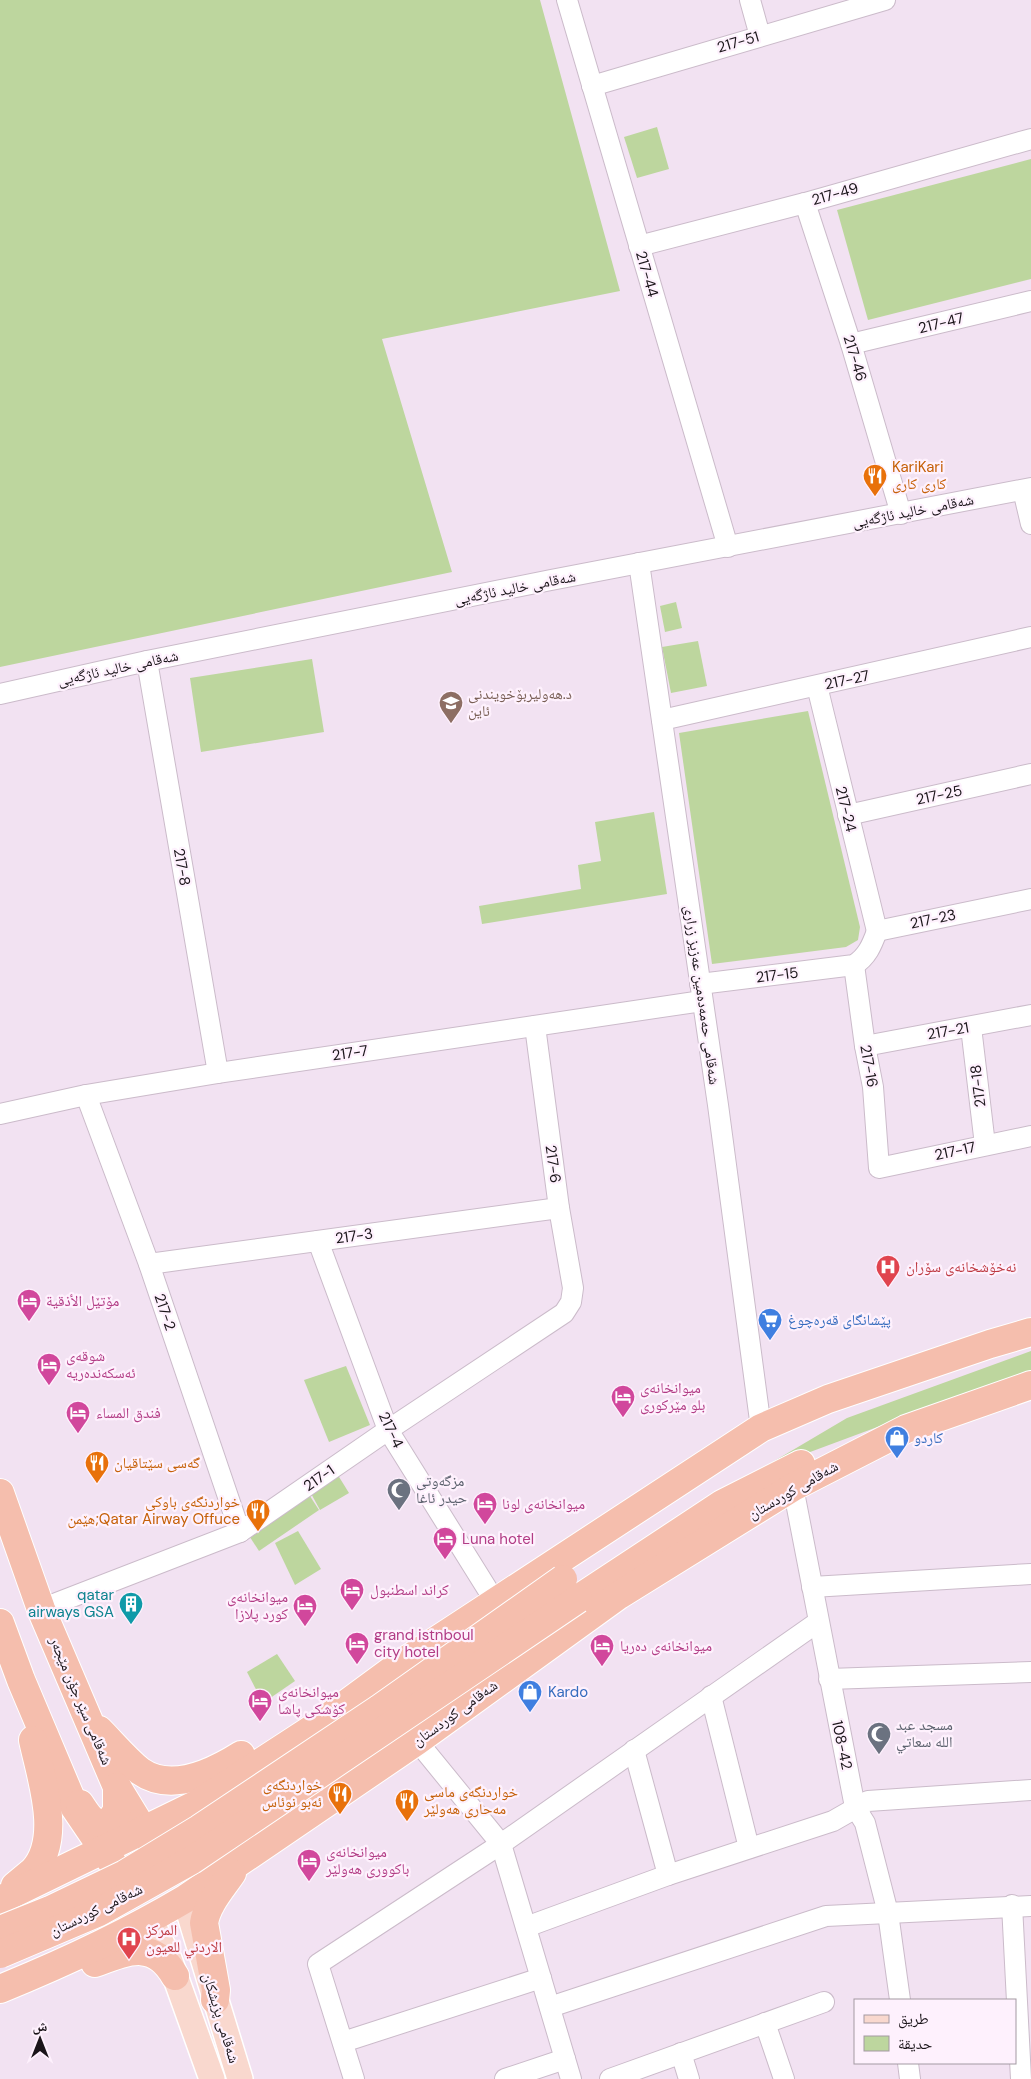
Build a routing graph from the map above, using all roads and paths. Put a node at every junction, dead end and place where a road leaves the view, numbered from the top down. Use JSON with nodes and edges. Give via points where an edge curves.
{"nodes":[{"id":1,"x":567,"y":0,"type":"edge"},
{"id":2,"x":750,"y":0,"type":"edge"},
{"id":3,"x":885,"y":0,"type":"edge"},
{"id":4,"x":760,"y":36,"type":"junction"},
{"id":5,"x":592,"y":86,"type":"junction"},
{"id":6,"x":1031,"y":139,"type":"edge"},
{"id":7,"x":805,"y":203,"type":"junction"},
{"id":8,"x":639,"y":246,"type":"junction"},
{"id":9,"x":1031,"y":301,"type":"edge"},
{"id":10,"x":851,"y":344,"type":"junction"},
{"id":11,"x":1027,"y":489,"type":"edge"},
{"id":12,"x":901,"y":514,"type":"junction"},
{"id":13,"x":1031,"y":524,"type":"edge"},
{"id":14,"x":728,"y":547,"type":"junction"},
{"id":15,"x":639,"y":563,"type":"junction"},
{"id":16,"x":1031,"y":638,"type":"edge"},
{"id":17,"x":146,"y":661,"type":"junction"},
{"id":18,"x":817,"y":686,"type":"junction"},
{"id":19,"x":0,"y":694,"type":"edge"},
{"id":20,"x":662,"y":720,"type":"junction"},
{"id":21,"x":1031,"y":774,"type":"edge"},
{"id":22,"x":848,"y":815,"type":"junction"},
{"id":23,"x":1031,"y":899,"type":"edge"},
{"id":24,"x":877,"y":931,"type":"junction"},
{"id":25,"x":854,"y":965,"type":"junction"},
{"id":26,"x":701,"y":992,"type":"junction"},
{"id":27,"x":1031,"y":1015,"type":"edge"},
{"id":28,"x":535,"y":1026,"type":"junction"},
{"id":29,"x":971,"y":1027,"type":"junction"},
{"id":30,"x":865,"y":1046,"type":"junction"},
{"id":31,"x":218,"y":1073,"type":"junction"},
{"id":32,"x":86,"y":1095,"type":"junction"},
{"id":33,"x":0,"y":1114,"type":"edge"},
{"id":34,"x":1031,"y":1136,"type":"edge"},
{"id":35,"x":984,"y":1145,"type":"junction"},
{"id":36,"x":879,"y":1168,"type":"joint"},
{"id":37,"x":559,"y":1208,"type":"junction"},
{"id":38,"x":318,"y":1241,"type":"junction"},
{"id":39,"x":149,"y":1264,"type":"junction"},
{"id":40,"x":572,"y":1302,"type":"joint"},
{"id":41,"x":1031,"y":1332,"type":"edge"},
{"id":42,"x":1031,"y":1385,"type":"edge"},
{"id":43,"x":870,"y":1386,"type":"junction"},
{"id":44,"x":761,"y":1428,"type":"junction"},
{"id":45,"x":906,"y":1429,"type":"junction"},
{"id":46,"x":388,"y":1430,"type":"junction"},
{"id":47,"x":793,"y":1487,"type":"junction"},
{"id":48,"x":0,"y":1493,"type":"edge"},
{"id":49,"x":240,"y":1532,"type":"junction"},
{"id":50,"x":1031,"y":1574,"type":"edge"},
{"id":51,"x":812,"y":1587,"type":"junction"},
{"id":52,"x":570,"y":1589,"type":"junction"},
{"id":53,"x":496,"y":1603,"type":"junction"},
{"id":54,"x":41,"y":1609,"type":"junction"},
{"id":55,"x":818,"y":1622,"type":"junction"},
{"id":56,"x":0,"y":1623,"type":"edge"},
{"id":57,"x":399,"y":1665,"type":"junction"},
{"id":58,"x":1031,"y":1672,"type":"edge"},
{"id":59,"x":829,"y":1679,"type":"junction"},
{"id":60,"x":21,"y":1680,"type":"junction"},
{"id":61,"x":711,"y":1696,"type":"junction"},
{"id":62,"x":90,"y":1721,"type":"junction"},
{"id":63,"x":312,"y":1729,"type":"junction"},
{"id":64,"x":417,"y":1741,"type":"junction"},
{"id":65,"x":634,"y":1750,"type":"junction"},
{"id":66,"x":61,"y":1774,"type":"junction"},
{"id":67,"x":1031,"y":1790,"type":"edge"},
{"id":68,"x":122,"y":1794,"type":"junction"},
{"id":69,"x":197,"y":1804,"type":"junction"},
{"id":70,"x":855,"y":1807,"type":"junction"},
{"id":71,"x":290,"y":1828,"type":"junction"},
{"id":72,"x":501,"y":1844,"type":"junction"},
{"id":73,"x":749,"y":1848,"type":"junction"},
{"id":74,"x":124,"y":1854,"type":"junction"},
{"id":75,"x":240,"y":1861,"type":"junction"},
{"id":76,"x":157,"y":1870,"type":"junction"},
{"id":77,"x":668,"y":1875,"type":"junction"},
{"id":78,"x":0,"y":1899,"type":"edge"},
{"id":79,"x":185,"y":1899,"type":"junction"},
{"id":80,"x":1022,"y":1905,"type":"edge"},
{"id":81,"x":0,"y":1908,"type":"edge"},
{"id":82,"x":888,"y":1913,"type":"junction"},
{"id":83,"x":193,"y":1924,"type":"junction"},
{"id":84,"x":526,"y":1928,"type":"junction"},
{"id":85,"x":155,"y":1929,"type":"junction"},
{"id":86,"x":0,"y":1930,"type":"edge"},
{"id":87,"x":0,"y":1954,"type":"edge"},
{"id":88,"x":69,"y":1959,"type":"junction"},
{"id":89,"x":175,"y":1976,"type":"junction"},
{"id":90,"x":0,"y":1977,"type":"edge"},
{"id":91,"x":541,"y":1978,"type":"junction"},
{"id":92,"x":0,"y":1988,"type":"edge"},
{"id":93,"x":0,"y":1998,"type":"edge"},
{"id":94,"x":900,"y":1999,"type":"edge"},
{"id":95,"x":215,"y":2000,"type":"junction"},
{"id":96,"x":824,"y":2002,"type":"dead end"},
{"id":97,"x":550,"y":2007,"type":"junction"},
{"id":98,"x":765,"y":2023,"type":"junction"},
{"id":99,"x":343,"y":2042,"type":"junction"},
{"id":100,"x":681,"y":2054,"type":"junction"},
{"id":101,"x":565,"y":2059,"type":"junction"},
{"id":102,"x":908,"y":2064,"type":"edge"},
{"id":103,"x":212,"y":2079,"type":"edge"},
{"id":104,"x":240,"y":2079,"type":"edge"},
{"id":105,"x":354,"y":2079,"type":"edge"},
{"id":106,"x":505,"y":2079,"type":"edge"},
{"id":107,"x":571,"y":2079,"type":"edge"},
{"id":108,"x":610,"y":2079,"type":"edge"},
{"id":109,"x":689,"y":2079,"type":"edge"},
{"id":110,"x":784,"y":2079,"type":"edge"},
{"id":111,"x":910,"y":2079,"type":"edge"},
{"id":112,"x":1021,"y":2079,"type":"edge"}],
"edges":[{"from":1,"to":5,"type":"street","name":"217-44"},
{"from":2,"to":4,"type":"street"},
{"from":3,"to":4,"type":"street","name":"217-51"},
{"from":4,"to":5,"type":"street","name":"217-51"},
{"from":5,"to":8,"type":"street","name":"217-44"},
{"from":6,"to":7,"type":"street","name":"217-49"},
{"from":7,"to":8,"type":"street","name":"217-49"},
{"from":7,"to":10,"type":"street","name":"217-46"},
{"from":8,"to":14,"type":"street","name":"217-44"},
{"from":9,"to":10,"type":"street","name":"217-47"},
{"from":10,"to":12,"type":"street","name":"217-46"},
{"from":11,"to":12,"type":"street","name":"شەقامی خالید ئاژگەیی"},
{"from":11,"to":13,"type":"street"},
{"from":12,"to":14,"type":"street","name":"شەقامی خالید ئاژگەیی"},
{"from":14,"to":15,"type":"street","name":"شەقامی خالید ئاژگەیی"},
{"from":15,"to":17,"type":"street","name":"شەقامی خالید ئاژگەیی"},
{"from":15,"to":20,"type":"street","name":"شەقامی حەمەدەمین عەزیز زراری"},
{"from":16,"to":18,"type":"street","name":"217-27"},
{"from":17,"to":19,"type":"street","name":"شەقامی خالید ئاژگەیی"},
{"from":17,"to":31,"type":"street","name":"217-8"},
{"from":18,"to":20,"type":"street","name":"217-27"},
{"from":18,"to":22,"type":"street","name":"217-24"},
{"from":20,"to":26,"type":"street","name":"شەقامی حەمەدەمین عەزیز زراری"},
{"from":21,"to":22,"type":"street","name":"217-25"},
{"from":22,"to":24,"type":"street","name":"217-24"},
{"from":23,"to":24,"type":"street","name":"217-23"},
{"from":24,"to":25,"type":"street","via":[[869,951]]},
{"from":25,"to":26,"type":"street","name":"217-15"},
{"from":25,"to":30,"type":"street","name":"217-16"},
{"from":26,"to":28,"type":"street","name":"217-7"},
{"from":26,"to":44,"type":"street","name":"شەقامی حەمەدەمین عەزیز زراری"},
{"from":27,"to":29,"type":"street","name":"217-21"},
{"from":28,"to":31,"type":"street","name":"217-7"},
{"from":28,"to":37,"type":"street","name":"217-6"},
{"from":29,"to":30,"type":"street","name":"217-21"},
{"from":29,"to":35,"type":"street","name":"217-18"},
{"from":30,"to":36,"type":"street","name":"217-16","via":[[873,1087]]},
{"from":31,"to":32,"type":"street","name":"217-7"},
{"from":32,"to":33,"type":"street","name":"217-7"},
{"from":32,"to":39,"type":"street","name":"217-2"},
{"from":34,"to":35,"type":"street","name":"217-17"},
{"from":35,"to":36,"type":"street","name":"217-17"},
{"from":37,"to":38,"type":"street","name":"217-3"},
{"from":37,"to":40,"type":"street","name":"217-6","via":[[573,1288]]},
{"from":38,"to":39,"type":"street","name":"217-3"},
{"from":38,"to":46,"type":"street","name":"217-4"},
{"from":39,"to":49,"type":"street","name":"217-2"},
{"from":40,"to":46,"type":"street","name":"217-1","via":[[564,1313]]},
{"from":41,"to":43,"type":"highway","name":"شەقامی کوردستان"},
{"from":42,"to":45,"type":"highway","name":"شەقامی کوردستان"},
{"from":43,"to":44,"type":"highway","name":"شەقامی کوردستان","via":[[828,1399]]},
{"from":43,"to":52,"type":"highway","name":"شەقامی کوردستان","via":[[794,1428]]},
{"from":44,"to":53,"type":"highway","name":"شەقامی کوردستان"},
{"from":45,"to":47,"type":"highway","name":"شەقامی کوردستان"},
{"from":45,"to":52,"type":"highway","name":"شەقامی کوردستان","via":[[803,1463]]},
{"from":46,"to":49,"type":"street","name":"217-1"},
{"from":46,"to":53,"type":"street","name":"217-4"},
{"from":47,"to":51,"type":"street","name":"108-42"},
{"from":47,"to":64,"type":"highway","name":"شەقامی کوردستان","via":[[619,1595]]},
{"from":48,"to":54,"type":"highway","name":"شەقامی سێر جۆن مێجەر"},
{"from":49,"to":54,"type":"street","name":"217-1"},
{"from":50,"to":51,"type":"street"},
{"from":51,"to":55,"type":"street","name":"108-42"},
{"from":52,"to":86,"type":"highway","name":"شەقامی کوردستان","bridge":true,"via":[[125,1874]]},
{"from":52,"to":87,"type":"highway","name":"شەقامی کوردستان","bridge":true,"via":[[192,1860],[99,1912]]},
{"from":53,"to":57,"type":"highway","name":"شەقامی کوردستان"},
{"from":54,"to":62,"type":"highway","name":"شەقامی سێر جۆن مێجەر"},
{"from":55,"to":59,"type":"street","name":"108-42"},
{"from":55,"to":61,"type":"street"},
{"from":56,"to":60,"type":"highway","name":"شەقامی سێر جۆن مێجەر"},
{"from":57,"to":62,"type":"highway","via":[[356,1685],[220,1768],[194,1778],[158,1778],[141,1771]]},
{"from":57,"to":63,"type":"highway","name":"شەقامی کوردستان"},
{"from":58,"to":59,"type":"street"},
{"from":59,"to":70,"type":"street","name":"108-42"},
{"from":60,"to":66,"type":"highway","name":"شەقامی سێر جۆن مێجەر"},
{"from":60,"to":78,"type":"highway","via":[[47,1807],[49,1832],[42,1856],[33,1870]]},
{"from":61,"to":65,"type":"street"},
{"from":61,"to":73,"type":"street"},
{"from":62,"to":68,"type":"highway","name":"شەقامی سێر جۆن مێجەر"},
{"from":63,"to":69,"type":"highway","name":"شەقامی کوردستان"},
{"from":63,"to":71,"type":"highway","via":[[236,1790],[238,1812],[252,1829],[273,1834]]},
{"from":64,"to":71,"type":"highway","name":"شەقامی کوردستان"},
{"from":64,"to":72,"type":"street"},
{"from":65,"to":72,"type":"street"},
{"from":65,"to":77,"type":"street"},
{"from":66,"to":68,"type":"highway","via":[[89,1818],[97,1823],[110,1821],[116,1814]]},
{"from":66,"to":74,"type":"highway","name":"شەقامی سێر جۆن مێجەر","via":[[78,1813]]},
{"from":67,"to":70,"type":"street","via":[[874,1799]]},
{"from":68,"to":74,"type":"highway","name":"شەقامی سێر جۆن مێجەر"},
{"from":69,"to":74,"type":"highway","name":"شەقامی کوردستان"},
{"from":69,"to":76,"type":"highway","via":[[172,1834]]},
{"from":70,"to":73,"type":"street","via":[[833,1821]]},
{"from":70,"to":82,"type":"street","name":"108-42","via":[[865,1823]]},
{"from":71,"to":75,"type":"highway","name":"شەقامی کوردستان"},
{"from":71,"to":76,"type":"highway","via":[[262,1845],[233,1856],[184,1861]]},
{"from":72,"to":84,"type":"street"},
{"from":72,"to":99,"type":"street","via":[[318,1964]]},
{"from":73,"to":77,"type":"street"},
{"from":74,"to":76,"type":"highway","name":"شەقامی سێر جۆن مێجەر"},
{"from":74,"to":76,"type":"highway"},
{"from":74,"to":78,"type":"highway","name":"شەقامی کوردستان","via":[[41,1880]]},
{"from":74,"to":85,"type":"highway","name":"شەقامی سێر جۆن مێجەر"},
{"from":74,"to":88,"type":"highway","via":[[111,1908],[100,1926]]},
{"from":75,"to":79,"type":"highway","name":"شەقامی کوردستان"},
{"from":75,"to":95,"type":"highway","via":[[209,1908],[204,1923]]},
{"from":76,"to":79,"type":"highway","name":"شەقامی سێر جۆن مێجەر"},
{"from":76,"to":85,"type":"highway"},
{"from":77,"to":84,"type":"street"},
{"from":79,"to":83,"type":"main road","name":"شەقامی پزیشکان"},
{"from":79,"to":85,"type":"highway","name":"شەقامی کوردستان"},
{"from":80,"to":82,"type":"street"},
{"from":80,"to":112,"type":"street"},
{"from":81,"to":90,"type":"highway","via":[[25,1918],[32,1929],[35,1946],[28,1965]]},
{"from":82,"to":94,"type":"street","name":"108-42"},
{"from":82,"to":97,"type":"street","via":[[811,1920]]},
{"from":83,"to":85,"type":"main road","via":[[179,1916],[169,1916]]},
{"from":83,"to":95,"type":"main road","name":"شەقامی پزیشکان"},
{"from":84,"to":91,"type":"street"},
{"from":85,"to":88,"type":"highway","name":"شەقامی کوردستان"},
{"from":85,"to":89,"type":"main road","name":"شەقامی پزیشکان"},
{"from":88,"to":92,"type":"highway","name":"شەقامی کوردستان"},
{"from":89,"to":93,"type":"highway","via":[[158,1956],[132,1950]]},
{"from":89,"to":103,"type":"main road","name":"شەقامی پزیشکان"},
{"from":91,"to":97,"type":"street"},
{"from":91,"to":99,"type":"street"},
{"from":95,"to":104,"type":"main road","name":"شەقامی پزیشکان"},
{"from":96,"to":98,"type":"street"},
{"from":97,"to":101,"type":"street"},
{"from":98,"to":100,"type":"street"},
{"from":98,"to":110,"type":"street"},
{"from":99,"to":105,"type":"street"},
{"from":100,"to":108,"type":"street"},
{"from":100,"to":109,"type":"street"},
{"from":101,"to":106,"type":"street"},
{"from":101,"to":107,"type":"street"},
{"from":102,"to":111,"type":"street"}]}
